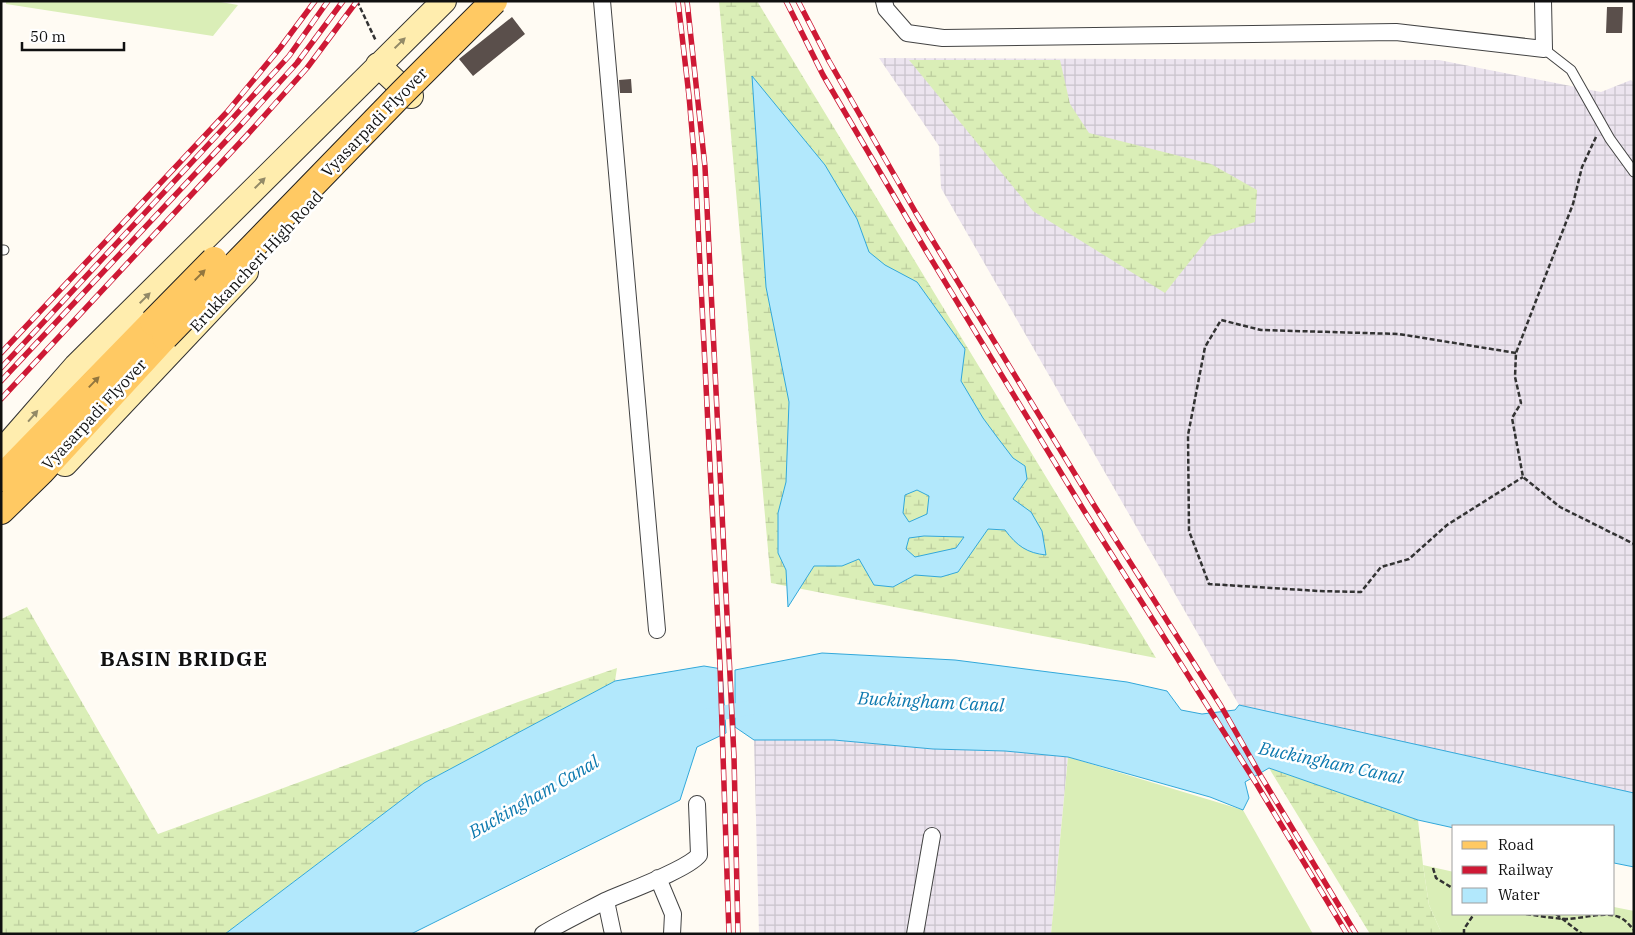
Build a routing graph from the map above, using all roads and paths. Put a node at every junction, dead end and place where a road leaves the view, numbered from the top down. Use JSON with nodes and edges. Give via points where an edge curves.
{"nodes":[{"id":1,"x":356,"y":1,"type":"edge"},
{"id":2,"x":444,"y":1,"type":"edge"},
{"id":3,"x":470,"y":1,"type":"edge"},
{"id":4,"x":494,"y":1,"type":"edge"},
{"id":5,"x":508,"y":1,"type":"edge"},
{"id":6,"x":602,"y":1,"type":"edge"},
{"id":7,"x":884,"y":1,"type":"edge"},
{"id":8,"x":1543,"y":1,"type":"edge"},
{"id":9,"x":1544,"y":49,"type":"junction"},
{"id":10,"x":381,"y":62,"type":"junction"},
{"id":11,"x":411,"y":96,"type":"junction"},
{"id":12,"x":1601,"y":124,"type":"junction"},
{"id":13,"x":1634,"y":172,"type":"edge"},
{"id":14,"x":159,"y":329,"type":"junction"},
{"id":15,"x":1516,"y":353,"type":"junction"},
{"id":16,"x":1,"y":452,"type":"edge"},
{"id":17,"x":1522,"y":477,"type":"junction"},
{"id":18,"x":1,"y":478,"type":"edge"},
{"id":19,"x":30,"y":483,"type":"junction"},
{"id":20,"x":1,"y":511,"type":"edge"},
{"id":21,"x":1634,"y":544,"type":"edge"},
{"id":22,"x":657,"y":630,"type":"dead end"},
{"id":23,"x":697,"y":804,"type":"dead end"},
{"id":24,"x":932,"y":836,"type":"dead end"},
{"id":25,"x":1432,"y":868,"type":"dead end"},
{"id":26,"x":658,"y":878,"type":"junction"},
{"id":27,"x":1452,"y":889,"type":"edge"},
{"id":28,"x":606,"y":901,"type":"junction"},
{"id":29,"x":1473,"y":915,"type":"edge"},
{"id":30,"x":1533,"y":915,"type":"edge"},
{"id":31,"x":1557,"y":915,"type":"edge"},
{"id":32,"x":1563,"y":919,"type":"junction"},
{"id":33,"x":562,"y":929,"type":"edge"},
{"id":34,"x":1634,"y":930,"type":"edge"},
{"id":35,"x":543,"y":934,"type":"edge"},
{"id":36,"x":613,"y":934,"type":"edge"},
{"id":37,"x":672,"y":934,"type":"edge"},
{"id":38,"x":916,"y":934,"type":"edge"},
{"id":39,"x":1464,"y":934,"type":"edge"},
{"id":40,"x":1582,"y":934,"type":"edge"}],
"edges":[{"from":1,"to":10,"type":"path"},
{"from":10,"to":2,"type":"street","one_way":true},
{"from":14,"to":3,"type":"main road","name":"Vyasarpadi Flyover","one_way":true,"bridge":true},
{"from":4,"to":14,"type":"main road","name":"Vyasarpadi Flyover","bridge":true},
{"from":5,"to":11,"type":"street","name":"Erukkancheri High Road"},
{"from":6,"to":22,"type":"street"},
{"from":7,"to":9,"type":"street","via":[[886,9],[908,33],[943,38],[1396,32]]},
{"from":8,"to":9,"type":"street"},
{"from":9,"to":12,"type":"lane","via":[[1571,70]]},
{"from":10,"to":11,"type":"street"},
{"from":16,"to":10,"type":"street","one_way":true,"via":[[76,366]]},
{"from":11,"to":19,"type":"street","name":"Erukkancheri High Road","via":[[76,453],[46,481]]},
{"from":12,"to":13,"type":"lane"},
{"from":12,"to":15,"type":"path","via":[[1582,167],[1573,204]]},
{"from":18,"to":14,"type":"main road","name":"Vyasarpadi Flyover","one_way":true},
{"from":14,"to":19,"type":"main road","name":"Vyasarpadi Flyover"},
{"from":15,"to":17,"type":"path","via":[[1515,377],[1521,403],[1512,418]]},
{"from":15,"to":17,"type":"path","via":[[1399,334],[1261,330],[1221,320],[1205,347],[1188,434],[1189,531],[1209,584],[1361,592],[1381,567],[1409,559],[1447,525]]},
{"from":17,"to":21,"type":"path","via":[[1560,507]]},
{"from":19,"to":20,"type":"main road","name":"Erukkancheri High Road"},
{"from":23,"to":26,"type":"street","via":[[699,855]]},
{"from":24,"to":38,"type":"street"},
{"from":25,"to":27,"type":"path","via":[[1436,878]]},
{"from":26,"to":28,"type":"street"},
{"from":26,"to":37,"type":"street","via":[[672,914]]},
{"from":28,"to":33,"type":"street"},
{"from":28,"to":36,"type":"street"},
{"from":29,"to":39,"type":"path"},
{"from":30,"to":32,"type":"path"},
{"from":31,"to":32,"type":"path"},
{"from":32,"to":34,"type":"path","via":[[1617,916]]},
{"from":32,"to":40,"type":"path"},
{"from":33,"to":35,"type":"street"}]}
